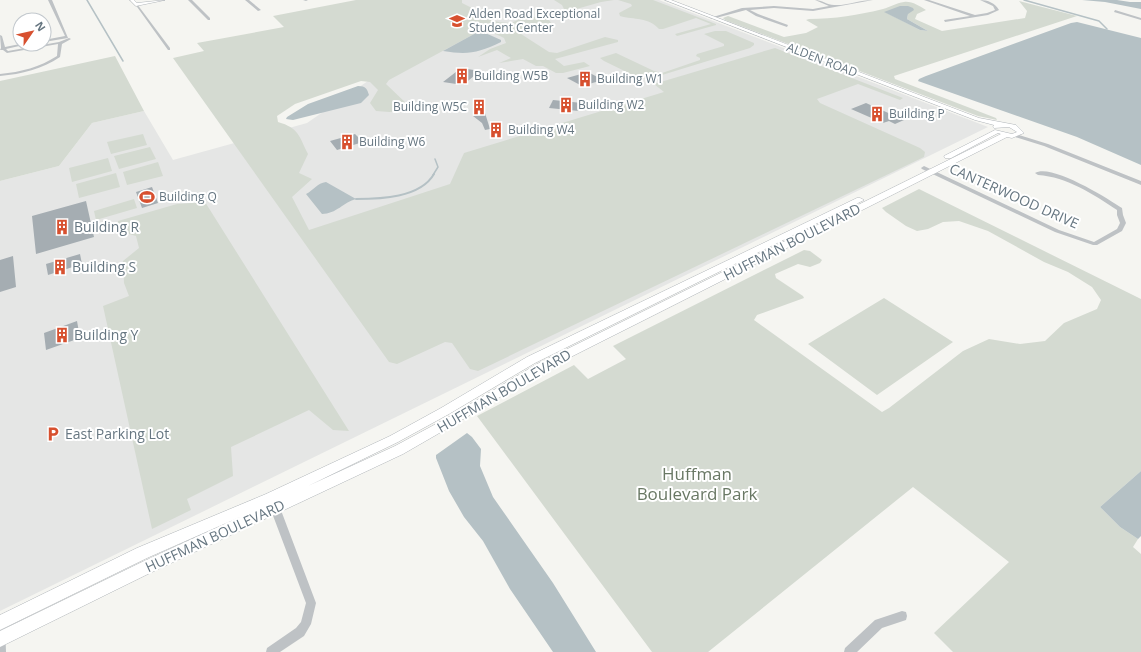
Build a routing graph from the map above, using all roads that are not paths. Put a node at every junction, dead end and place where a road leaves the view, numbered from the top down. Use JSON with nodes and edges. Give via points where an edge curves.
{"nodes":[{"id":1,"x":50,"y":0,"type":"edge"},
{"id":2,"x":132,"y":0,"type":"edge"},
{"id":3,"x":163,"y":0,"type":"edge"},
{"id":4,"x":190,"y":0,"type":"edge"},
{"id":5,"x":247,"y":0,"type":"edge"},
{"id":6,"x":667,"y":0,"type":"edge"},
{"id":7,"x":817,"y":0,"type":"edge"},
{"id":8,"x":871,"y":0,"type":"edge"},
{"id":9,"x":926,"y":0,"type":"edge"},
{"id":10,"x":982,"y":0,"type":"edge"},
{"id":11,"x":136,"y":5,"type":"junction"},
{"id":12,"x":833,"y":7,"type":"junction"},
{"id":13,"x":747,"y":9,"type":"junction"},
{"id":14,"x":259,"y":10,"type":"dead end"},
{"id":15,"x":1115,"y":11,"type":"dead end"},
{"id":16,"x":974,"y":16,"type":"junction"},
{"id":17,"x":712,"y":18,"type":"junction"},
{"id":18,"x":209,"y":19,"type":"dead end"},
{"id":19,"x":1141,"y":19,"type":"edge"},
{"id":20,"x":945,"y":21,"type":"dead end"},
{"id":21,"x":786,"y":26,"type":"dead end"},
{"id":22,"x":0,"y":36,"type":"edge"},
{"id":23,"x":68,"y":38,"type":"junction"},
{"id":24,"x":52,"y":40,"type":"edge"},
{"id":25,"x":60,"y":43,"type":"junction"},
{"id":26,"x":12,"y":46,"type":"edge"},
{"id":27,"x":2,"y":48,"type":"edge"},
{"id":28,"x":169,"y":49,"type":"dead end"},
{"id":29,"x":0,"y":75,"type":"edge"},
{"id":30,"x":998,"y":128,"type":"junction"},
{"id":31,"x":1019,"y":134,"type":"junction"},
{"id":32,"x":1005,"y":135,"type":"junction"},
{"id":33,"x":928,"y":170,"type":"junction"},
{"id":34,"x":1038,"y":173,"type":"dead end"},
{"id":35,"x":1141,"y":183,"type":"edge"},
{"id":36,"x":273,"y":503,"type":"junction"},
{"id":37,"x":902,"y":616,"type":"dead end"},
{"id":38,"x":0,"y":624,"type":"edge"},
{"id":39,"x":0,"y":639,"type":"edge"},
{"id":40,"x":1,"y":652,"type":"edge"},
{"id":41,"x":271,"y":652,"type":"edge"},
{"id":42,"x":849,"y":652,"type":"edge"}],
"edges":[{"from":1,"to":23,"type":"street"},
{"from":2,"to":11,"type":"street"},
{"from":3,"to":11,"type":"street"},
{"from":4,"to":18,"type":"street"},
{"from":5,"to":14,"type":"street"},
{"from":6,"to":17,"type":"street","name":"ALDEN ROAD"},
{"from":7,"to":12,"type":"street"},
{"from":8,"to":12,"type":"street"},
{"from":9,"to":16,"type":"street"},
{"from":10,"to":16,"type":"street","via":[[992,4],[997,10]]},
{"from":11,"to":28,"type":"street"},
{"from":12,"to":13,"type":"street","via":[[814,10],[774,7]]},
{"from":13,"to":17,"type":"street"},
{"from":13,"to":21,"type":"street","via":[[753,14]]},
{"from":15,"to":19,"type":"street"},
{"from":16,"to":20,"type":"street"},
{"from":17,"to":30,"type":"street","name":"ALDEN ROAD"},
{"from":22,"to":27,"type":"street"},
{"from":23,"to":24,"type":"street"},
{"from":23,"to":25,"type":"street"},
{"from":25,"to":27,"type":"street","via":[[11,52]]},
{"from":25,"to":29,"type":"street","via":[[60,54],[51,61],[36,68]]},
{"from":26,"to":27,"type":"street"},
{"from":30,"to":31,"type":"street","via":[[1015,128]]},
{"from":30,"to":32,"type":"street"},
{"from":30,"to":33,"type":"street","name":"HUFFMAN BOULEVARD"},
{"from":31,"to":32,"type":"street"},
{"from":31,"to":35,"type":"street"},
{"from":32,"to":33,"type":"street","name":"HUFFMAN BOULEVARD"},
{"from":33,"to":34,"type":"street","name":"CANTERWOOD DRIVE","via":[[1057,231],[1095,244],[1120,230],[1123,223],[1120,208],[1090,190],[1048,173]]},
{"from":33,"to":36,"type":"street","name":"HUFFMAN BOULEVARD","via":[[541,367],[399,450]]},
{"from":36,"to":38,"type":"street","name":"HUFFMAN BOULEVARD","via":[[142,553]]},
{"from":36,"to":39,"type":"street","name":"HUFFMAN BOULEVARD"},
{"from":36,"to":41,"type":"street","via":[[311,603],[306,624],[300,632]]},
{"from":37,"to":42,"type":"street","via":[[879,624]]},
{"from":38,"to":39,"type":"street"},
{"from":39,"to":40,"type":"street"}]}
